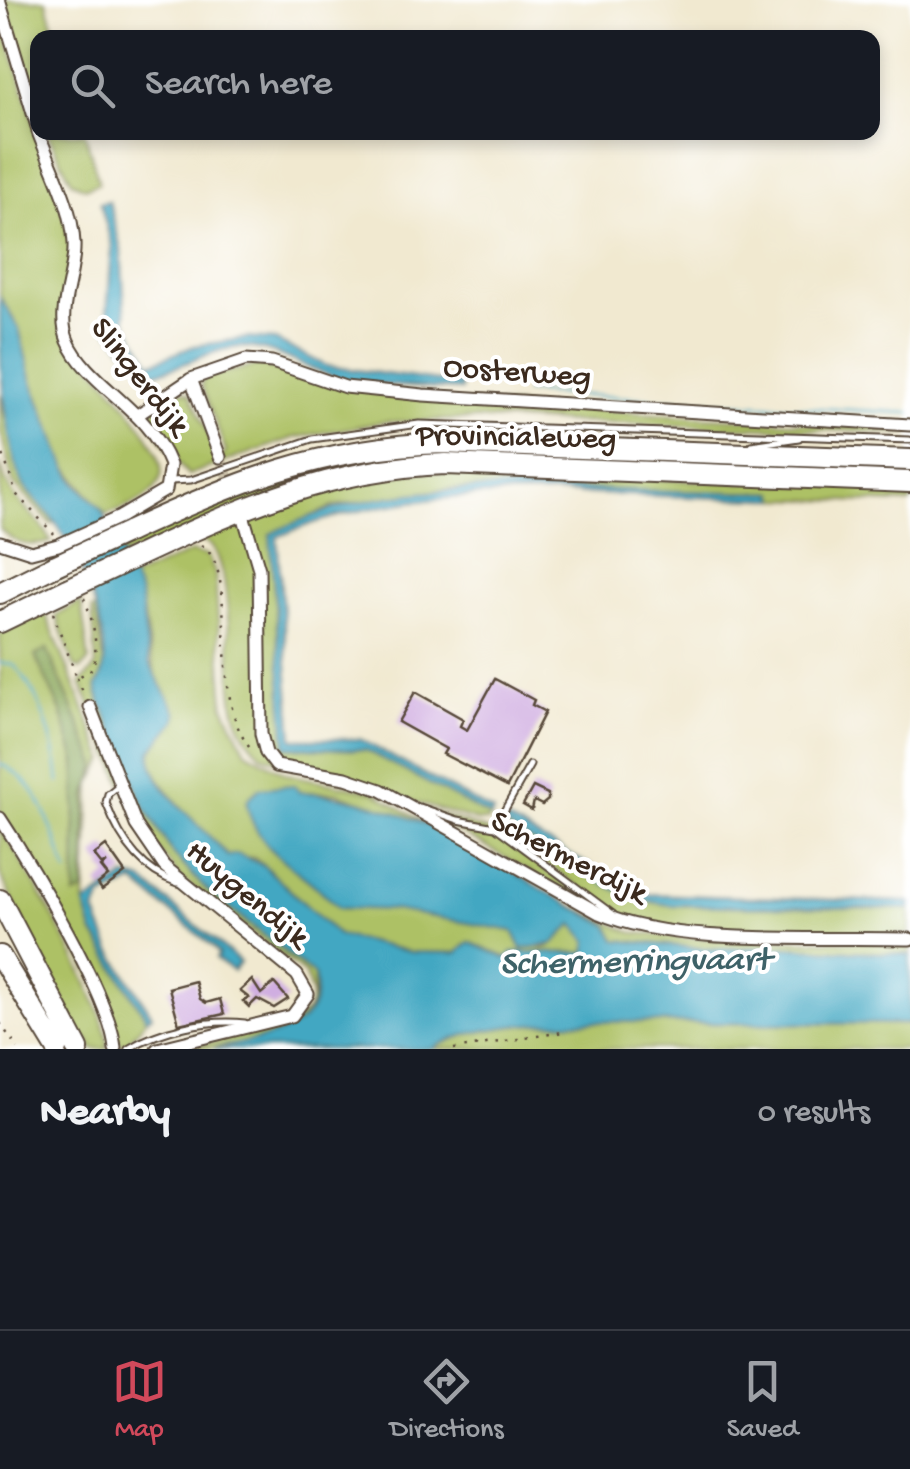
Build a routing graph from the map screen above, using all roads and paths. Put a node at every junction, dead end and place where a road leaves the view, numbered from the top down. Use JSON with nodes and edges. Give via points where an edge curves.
{"nodes":[{"id":1,"x":0,"y":3,"type":"edge"},
{"id":2,"x":30,"y":104,"type":"edge"},
{"id":3,"x":41,"y":140,"type":"edge"},
{"id":4,"x":192,"y":380,"type":"junction"},
{"id":5,"x":139,"y":414,"type":"junction"},
{"id":6,"x":910,"y":425,"type":"edge"},
{"id":7,"x":806,"y":436,"type":"junction"},
{"id":8,"x":910,"y":440,"type":"edge"},
{"id":9,"x":696,"y":452,"type":"junction"},
{"id":10,"x":220,"y":457,"type":"tunnel mouth"},
{"id":11,"x":910,"y":460,"type":"edge"},
{"id":12,"x":171,"y":482,"type":"junction"},
{"id":13,"x":910,"y":482,"type":"edge"},
{"id":14,"x":244,"y":518,"type":"tunnel mouth"},
{"id":15,"x":124,"y":524,"type":"junction"},
{"id":16,"x":0,"y":542,"type":"edge"},
{"id":17,"x":192,"y":546,"type":"dead end"},
{"id":18,"x":57,"y":555,"type":"junction"},
{"id":19,"x":0,"y":593,"type":"edge"},
{"id":20,"x":0,"y":622,"type":"edge"},
{"id":21,"x":77,"y":678,"type":"dead end"},
{"id":22,"x":90,"y":707,"type":"joint"},
{"id":23,"x":530,"y":765,"type":"dead end"},
{"id":24,"x":276,"y":766,"type":"junction"},
{"id":25,"x":121,"y":784,"type":"junction"},
{"id":26,"x":394,"y":797,"type":"junction"},
{"id":27,"x":0,"y":818,"type":"edge"},
{"id":28,"x":495,"y":827,"type":"junction"},
{"id":29,"x":182,"y":884,"type":"junction"},
{"id":30,"x":0,"y":900,"type":"edge"},
{"id":31,"x":623,"y":923,"type":"junction"},
{"id":32,"x":910,"y":939,"type":"edge"},
{"id":33,"x":0,"y":956,"type":"edge"},
{"id":34,"x":0,"y":1023,"type":"edge"},
{"id":35,"x":264,"y":1025,"type":"junction"},
{"id":36,"x":562,"y":1032,"type":"dead end"},
{"id":37,"x":65,"y":1044,"type":"edge"},
{"id":38,"x":18,"y":1049,"type":"edge"},
{"id":39,"x":115,"y":1049,"type":"edge"},
{"id":40,"x":128,"y":1049,"type":"edge"},
{"id":41,"x":157,"y":1049,"type":"edge"},
{"id":42,"x":454,"y":1049,"type":"edge"}],
"edges":[{"from":1,"to":2,"type":"street","name":"Slingerdijk"},
{"from":3,"to":5,"type":"street","name":"Slingerdijk","via":[[73,234],[64,317],[68,340],[82,362]]},
{"from":4,"to":5,"type":"street","name":"Oosterweg"},
{"from":4,"to":6,"type":"street","name":"Oosterweg","via":[[231,363],[260,361],[388,392]]},
{"from":4,"to":10,"type":"street"},
{"from":5,"to":12,"type":"street","name":"Slingerdijk","via":[[166,456]]},
{"from":7,"to":8,"type":"lane","name":"Provincialeweg"},
{"from":7,"to":9,"type":"lane","name":"Provincialeweg"},
{"from":7,"to":12,"type":"lane","name":"Provincialeweg","via":[[384,427],[312,439]]},
{"from":9,"to":11,"type":"highway","name":"Provincialeweg"},
{"from":9,"to":15,"type":"highway","name":"Provincialeweg","via":[[378,446],[246,478]]},
{"from":12,"to":15,"type":"street","name":"Slingerdijk"},
{"from":13,"to":20,"type":"highway","name":"Provincialeweg","bridge":true,"via":[[446,464],[385,468],[260,500]]},
{"from":14,"to":24,"type":"street","via":[[259,569],[261,734]]},
{"from":15,"to":18,"type":"highway","name":"Provincialeweg","bridge":true},
{"from":16,"to":18,"type":"street"},
{"from":17,"to":24,"type":"path","via":[[206,548],[217,567],[228,704],[236,726],[252,750]]},
{"from":18,"to":19,"type":"highway","name":"Provincialeweg"},
{"from":21,"to":22,"type":"path"},
{"from":22,"to":25,"type":"street","name":"Huygendijk"},
{"from":23,"to":28,"type":"lane"},
{"from":24,"to":26,"type":"street","name":"Schermerdijk","via":[[346,778]]},
{"from":25,"to":29,"type":"street","name":"Huygendijk","via":[[136,825]]},
{"from":25,"to":29,"type":"lane","via":[[106,802],[132,853]]},
{"from":26,"to":28,"type":"lane"},
{"from":26,"to":31,"type":"street","name":"Schermerdijk"},
{"from":27,"to":39,"type":"street","via":[[86,972]]},
{"from":28,"to":31,"type":"lane"},
{"from":29,"to":35,"type":"street","name":"Huygendijk","via":[[306,986],[300,1011]]},
{"from":30,"to":37,"type":"highway"},
{"from":31,"to":32,"type":"street","name":"Schermerdijk","via":[[696,934]]},
{"from":33,"to":37,"type":"highway"},
{"from":34,"to":38,"type":"path"},
{"from":35,"to":40,"type":"lane","via":[[192,1026]]},
{"from":35,"to":41,"type":"street","name":"Huygendijk"},
{"from":36,"to":42,"type":"path"}]}
